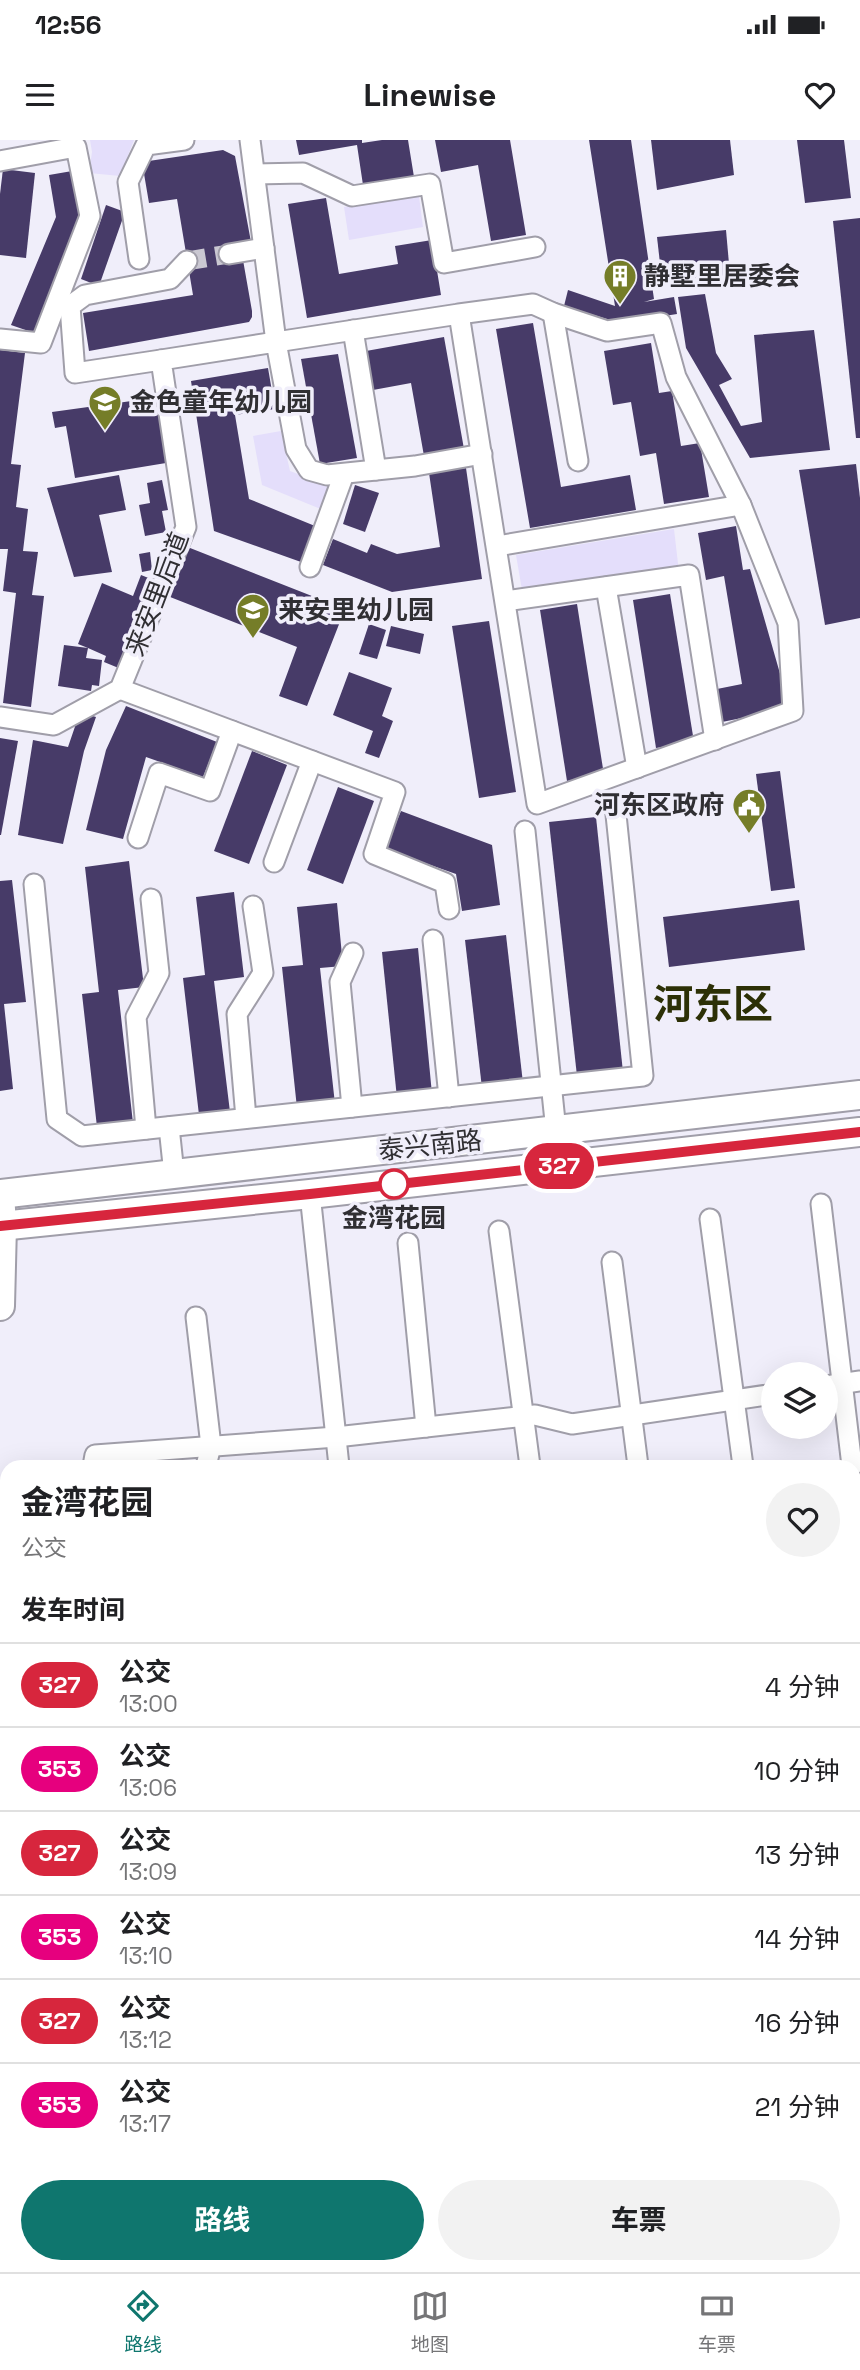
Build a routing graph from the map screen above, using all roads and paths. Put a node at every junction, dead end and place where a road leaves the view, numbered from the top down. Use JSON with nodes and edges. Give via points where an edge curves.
{"nodes":[{"id":1,"x":184,"y":140,"type":"edge"},
{"id":2,"x":250,"y":140,"type":"edge"},
{"id":3,"x":11,"y":153,"type":"edge"},
{"id":4,"x":255,"y":174,"type":"junction"},
{"id":5,"x":536,"y":247,"type":"dead end"},
{"id":6,"x":264,"y":248,"type":"junction"},
{"id":7,"x":229,"y":254,"type":"tunnel mouth"},
{"id":8,"x":138,"y":259,"type":"dead end"},
{"id":9,"x":187,"y":261,"type":"tunnel mouth"},
{"id":10,"x":553,"y":313,"type":"junction"},
{"id":11,"x":459,"y":314,"type":"junction"},
{"id":12,"x":353,"y":330,"type":"junction"},
{"id":13,"x":0,"y":339,"type":"edge"},
{"id":14,"x":276,"y":342,"type":"junction"},
{"id":15,"x":161,"y":360,"type":"junction"},
{"id":16,"x":482,"y":454,"type":"junction"},
{"id":17,"x":578,"y":461,"type":"dead end"},
{"id":18,"x":376,"y":470,"type":"junction"},
{"id":19,"x":344,"y":474,"type":"junction"},
{"id":20,"x":741,"y":505,"type":"junction"},
{"id":21,"x":497,"y":547,"type":"junction"},
{"id":22,"x":310,"y":567,"type":"dead end"},
{"id":23,"x":606,"y":587,"type":"junction"},
{"id":24,"x":506,"y":601,"type":"junction"},
{"id":25,"x":120,"y":689,"type":"junction"},
{"id":26,"x":0,"y":716,"type":"edge"},
{"id":27,"x":232,"y":731,"type":"junction"},
{"id":28,"x":715,"y":740,"type":"junction"},
{"id":29,"x":312,"y":761,"type":"junction"},
{"id":30,"x":637,"y":768,"type":"junction"},
{"id":31,"x":615,"y":805,"type":"dead end"},
{"id":32,"x":525,"y":831,"type":"dead end"},
{"id":33,"x":138,"y":838,"type":"dead end"},
{"id":34,"x":274,"y":862,"type":"dead end"},
{"id":35,"x":34,"y":884,"type":"dead end"},
{"id":36,"x":151,"y":899,"type":"dead end"},
{"id":37,"x":253,"y":906,"type":"dead end"},
{"id":38,"x":449,"y":909,"type":"dead end"},
{"id":39,"x":433,"y":940,"type":"dead end"},
{"id":40,"x":353,"y":953,"type":"dead end"},
{"id":41,"x":551,"y":1086,"type":"junction"},
{"id":42,"x":860,"y":1095,"type":"edge"},
{"id":43,"x":449,"y":1097,"type":"junction"},
{"id":44,"x":352,"y":1107,"type":"junction"},
{"id":45,"x":246,"y":1118,"type":"junction"},
{"id":46,"x":169,"y":1127,"type":"junction"},
{"id":47,"x":146,"y":1129,"type":"junction"},
{"id":48,"x":556,"y":1131,"type":"junction"},
{"id":49,"x":860,"y":1132,"type":"edge"},
{"id":50,"x":174,"y":1174,"type":"junction"},
{"id":51,"x":0,"y":1194,"type":"edge"},
{"id":52,"x":310,"y":1194,"type":"junction"},
{"id":53,"x":821,"y":1204,"type":"dead end"},
{"id":54,"x":710,"y":1219,"type":"dead end"},
{"id":55,"x":1,"y":1225,"type":"edge"},
{"id":56,"x":499,"y":1231,"type":"dead end"},
{"id":57,"x":408,"y":1243,"type":"dead end"},
{"id":58,"x":612,"y":1262,"type":"dead end"},
{"id":59,"x":0,"y":1306,"type":"edge"},
{"id":60,"x":196,"y":1317,"type":"dead end"},
{"id":61,"x":843,"y":1383,"type":"edge"},
{"id":62,"x":761,"y":1396,"type":"edge"},
{"id":63,"x":734,"y":1399,"type":"junction"},
{"id":64,"x":631,"y":1415,"type":"junction"},
{"id":65,"x":523,"y":1416,"type":"junction"},
{"id":66,"x":426,"y":1427,"type":"junction"},
{"id":67,"x":336,"y":1437,"type":"junction"},
{"id":68,"x":211,"y":1446,"type":"junction"},
{"id":69,"x":94,"y":1460,"type":"edge"},
{"id":70,"x":208,"y":1460,"type":"edge"},
{"id":71,"x":338,"y":1460,"type":"edge"},
{"id":72,"x":529,"y":1460,"type":"edge"},
{"id":73,"x":637,"y":1460,"type":"edge"},
{"id":74,"x":742,"y":1460,"type":"edge"},
{"id":75,"x":851,"y":1460,"type":"edge"}],
"edges":[{"from":1,"to":8,"type":"street","via":[[146,145],[128,182]]},
{"from":2,"to":4,"type":"street"},
{"from":3,"to":13,"type":"street","via":[[76,147],[90,216],[41,343]]},
{"from":4,"to":5,"type":"street","via":[[303,173],[352,196],[430,184],[444,263]]},
{"from":4,"to":6,"type":"street"},
{"from":6,"to":7,"type":"street"},
{"from":6,"to":14,"type":"street"},
{"from":9,"to":15,"type":"street","via":[[170,279],[85,295],[71,306],[75,373]]},
{"from":10,"to":11,"type":"street","via":[[533,304]]},
{"from":10,"to":17,"type":"street"},
{"from":10,"to":20,"type":"street","via":[[607,331],[661,323],[677,377]]},
{"from":11,"to":12,"type":"street"},
{"from":11,"to":16,"type":"street"},
{"from":12,"to":14,"type":"street"},
{"from":12,"to":18,"type":"street"},
{"from":14,"to":15,"type":"street"},
{"from":14,"to":19,"type":"street","via":[[296,449],[309,470]]},
{"from":15,"to":25,"type":"street","name":"来安里后道","via":[[186,527]]},
{"from":16,"to":18,"type":"street"},
{"from":16,"to":21,"type":"street"},
{"from":18,"to":19,"type":"street"},
{"from":19,"to":22,"type":"street"},
{"from":20,"to":21,"type":"street"},
{"from":20,"to":28,"type":"street","via":[[789,623],[793,712]]},
{"from":21,"to":24,"type":"street"},
{"from":23,"to":24,"type":"street"},
{"from":23,"to":28,"type":"street","via":[[689,576]]},
{"from":23,"to":30,"type":"street"},
{"from":24,"to":30,"type":"street","via":[[537,804]]},
{"from":25,"to":26,"type":"street","name":"来安里后道","via":[[54,724]]},
{"from":25,"to":27,"type":"street"},
{"from":27,"to":29,"type":"street"},
{"from":27,"to":33,"type":"street","via":[[210,791],[159,774]]},
{"from":28,"to":30,"type":"street"},
{"from":29,"to":34,"type":"street"},
{"from":29,"to":38,"type":"street","via":[[395,792],[374,853],[444,883]]},
{"from":31,"to":41,"type":"street","via":[[643,1076]]},
{"from":32,"to":41,"type":"street"},
{"from":35,"to":47,"type":"street","via":[[57,1119],[82,1136]]},
{"from":36,"to":47,"type":"street","via":[[159,973],[136,1017]]},
{"from":37,"to":45,"type":"street","via":[[263,973],[237,1014]]},
{"from":39,"to":43,"type":"street"},
{"from":40,"to":44,"type":"street","via":[[340,982]]},
{"from":41,"to":43,"type":"street"},
{"from":41,"to":48,"type":"street"},
{"from":42,"to":48,"type":"main road","name":"泰兴南路"},
{"from":43,"to":44,"type":"street"},
{"from":44,"to":45,"type":"street"},
{"from":45,"to":46,"type":"street"},
{"from":46,"to":47,"type":"street"},
{"from":46,"to":50,"type":"street"},
{"from":48,"to":50,"type":"main road","name":"泰兴南路"},
{"from":49,"to":52,"type":"main road","name":"泰兴南路"},
{"from":50,"to":51,"type":"main road","name":"泰兴南路"},
{"from":51,"to":55,"type":"main road"},
{"from":52,"to":55,"type":"main road","name":"泰兴南路"},
{"from":52,"to":67,"type":"street"},
{"from":53,"to":61,"type":"street"},
{"from":54,"to":63,"type":"street"},
{"from":55,"to":59,"type":"main road"},
{"from":56,"to":65,"type":"street"},
{"from":57,"to":66,"type":"street"},
{"from":58,"to":64,"type":"street"},
{"from":60,"to":68,"type":"street"},
{"from":61,"to":75,"type":"street"},
{"from":62,"to":63,"type":"street"},
{"from":63,"to":64,"type":"street"},
{"from":63,"to":74,"type":"street"},
{"from":64,"to":65,"type":"street","via":[[572,1423]]},
{"from":64,"to":73,"type":"street"},
{"from":65,"to":66,"type":"street"},
{"from":65,"to":72,"type":"street"},
{"from":66,"to":67,"type":"street"},
{"from":67,"to":68,"type":"street"},
{"from":67,"to":71,"type":"street"},
{"from":68,"to":69,"type":"street","via":[[95,1455]]},
{"from":68,"to":70,"type":"street"}]}
